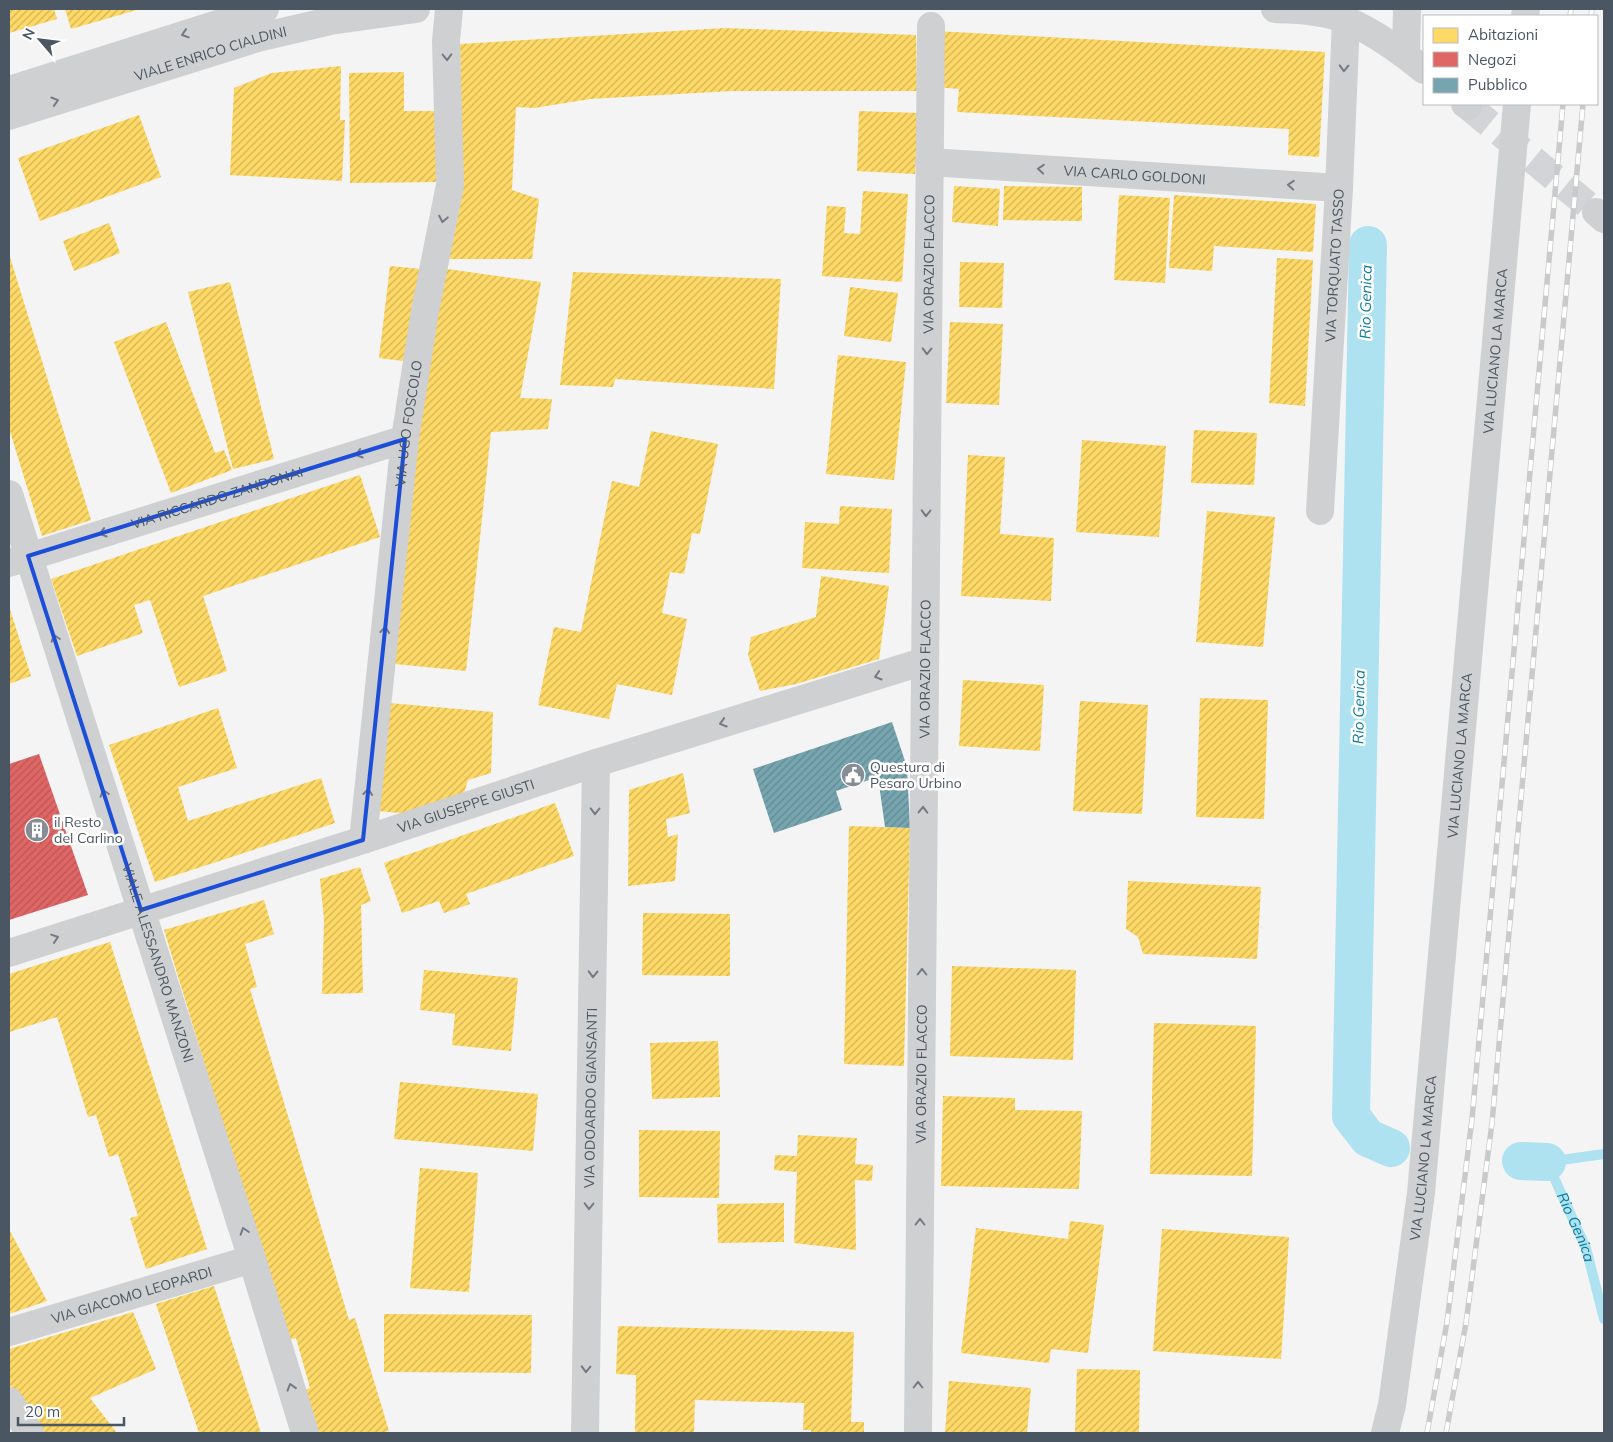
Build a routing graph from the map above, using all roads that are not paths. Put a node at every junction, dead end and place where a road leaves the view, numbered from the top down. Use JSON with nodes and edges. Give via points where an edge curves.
{"nodes":[{"id":1,"x":265,"y":9,"type":"edge"},
{"id":2,"x":360,"y":9,"type":"edge"},
{"id":3,"x":416,"y":9,"type":"edge"},
{"id":4,"x":449,"y":9,"type":"edge"},
{"id":5,"x":1275,"y":9,"type":"edge"},
{"id":6,"x":1407,"y":9,"type":"edge"},
{"id":7,"x":224,"y":15,"type":"edge"},
{"id":8,"x":1346,"y":20,"type":"junction"},
{"id":9,"x":330,"y":21,"type":"junction"},
{"id":10,"x":931,"y":26,"type":"dead end"},
{"id":11,"x":1415,"y":63,"type":"edge"},
{"id":12,"x":9,"y":90,"type":"edge"},
{"id":13,"x":1517,"y":105,"type":"edge"},
{"id":14,"x":9,"y":116,"type":"edge"},
{"id":15,"x":929,"y":162,"type":"junction"},
{"id":16,"x":1339,"y":188,"type":"junction"},
{"id":17,"x":405,"y":439,"type":"junction"},
{"id":18,"x":9,"y":494,"type":"edge"},
{"id":19,"x":1320,"y":512,"type":"dead end"},
{"id":20,"x":19,"y":559,"type":"edge"},
{"id":21,"x":925,"y":661,"type":"junction"},
{"id":22,"x":596,"y":763,"type":"junction"},
{"id":23,"x":363,"y":840,"type":"junction"},
{"id":24,"x":142,"y":910,"type":"junction"},
{"id":25,"x":9,"y":953,"type":"edge"},
{"id":26,"x":252,"y":1259,"type":"junction"},
{"id":27,"x":9,"y":1332,"type":"edge"},
{"id":28,"x":9,"y":1401,"type":"edge"},
{"id":29,"x":30,"y":1433,"type":"edge"},
{"id":30,"x":305,"y":1433,"type":"edge"},
{"id":31,"x":585,"y":1433,"type":"edge"},
{"id":32,"x":918,"y":1433,"type":"edge"},
{"id":33,"x":1385,"y":1433,"type":"edge"}],
"edges":[{"from":1,"to":7,"type":"street","name":"VIALE ENRICO CIALDINI"},
{"from":2,"to":9,"type":"street"},
{"from":3,"to":9,"type":"street","name":"VIALE ENRICO CIALDINI"},
{"from":4,"to":17,"type":"street","name":"VIA UGO FOSCOLO","one_way":true,"via":[[446,41],[450,185],[425,311]]},
{"from":5,"to":8,"type":"street","via":[[1322,13]]},
{"from":6,"to":11,"type":"street"},
{"from":7,"to":12,"type":"street","name":"VIALE ENRICO CIALDINI","one_way":true},
{"from":8,"to":11,"type":"street"},
{"from":8,"to":16,"type":"street","name":"VIA TORQUATO TASSO","one_way":true},
{"from":14,"to":9,"type":"street","name":"VIALE ENRICO CIALDINI","one_way":true,"via":[[261,37]]},
{"from":10,"to":15,"type":"street","name":"VIA ORAZIO FLACCO"},
{"from":13,"to":33,"type":"street","name":"VIA LUCIANO LA MARCA","via":[[1421,1193],[1392,1405]]},
{"from":16,"to":15,"type":"street","name":"VIA CARLO GOLDONI","one_way":true},
{"from":15,"to":21,"type":"street","name":"VIA ORAZIO FLACCO","one_way":true},
{"from":16,"to":19,"type":"street","name":"VIA TORQUATO TASSO"},
{"from":17,"to":20,"type":"street","name":"VIA RICCARDO ZANDONAI","one_way":true},
{"from":23,"to":17,"type":"street","name":"VIA UGO FOSCOLO","one_way":true},
{"from":18,"to":20,"type":"street","name":"VIALE ALESSANDRO MANZONI"},
{"from":24,"to":20,"type":"street","name":"VIALE ALESSANDRO MANZONI","one_way":true},
{"from":21,"to":22,"type":"street","name":"VIA GIUSEPPE GIUSTI","one_way":true},
{"from":32,"to":21,"type":"street","name":"VIA ORAZIO FLACCO","one_way":true},
{"from":22,"to":23,"type":"street","name":"VIA GIUSEPPE GIUSTI"},
{"from":22,"to":31,"type":"street","name":"VIA ODOARDO GIANSANTI","one_way":true},
{"from":23,"to":24,"type":"street","name":"VIA GIUSEPPE GIUSTI"},
{"from":25,"to":24,"type":"street","name":"VIA GIUSEPPE GIUSTI","one_way":true},
{"from":26,"to":24,"type":"street","name":"VIALE ALESSANDRO MANZONI","one_way":true},
{"from":26,"to":27,"type":"street","name":"VIA GIACOMO LEOPARDI"},
{"from":30,"to":26,"type":"street","name":"VIALE ALESSANDRO MANZONI","one_way":true},
{"from":28,"to":29,"type":"street"}]}
